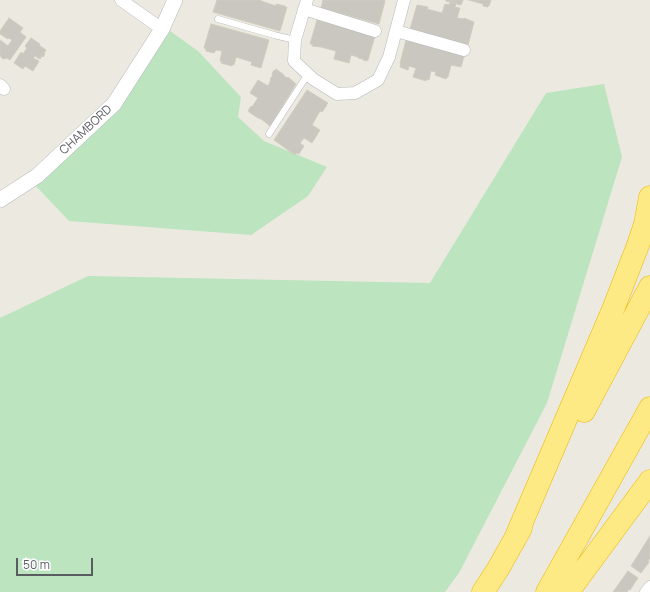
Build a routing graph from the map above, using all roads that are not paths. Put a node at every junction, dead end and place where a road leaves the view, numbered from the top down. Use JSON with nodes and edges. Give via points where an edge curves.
{"nodes":[{"id":1,"x":121,"y":0,"type":"edge"},
{"id":2,"x":175,"y":0,"type":"edge"},
{"id":3,"x":404,"y":0,"type":"edge"},
{"id":4,"x":306,"y":4,"type":"edge"},
{"id":5,"x":218,"y":19,"type":"dead end"},
{"id":6,"x":162,"y":29,"type":"junction"},
{"id":7,"x":375,"y":31,"type":"dead end"},
{"id":8,"x":396,"y":31,"type":"junction"},
{"id":9,"x":295,"y":40,"type":"junction"},
{"id":10,"x":464,"y":50,"type":"dead end"},
{"id":11,"x":308,"y":74,"type":"junction"},
{"id":12,"x":269,"y":134,"type":"dead end"},
{"id":13,"x":650,"y":197,"type":"edge"},
{"id":14,"x":0,"y":200,"type":"edge"},
{"id":15,"x":650,"y":287,"type":"edge"},
{"id":16,"x":650,"y":408,"type":"edge"},
{"id":17,"x":650,"y":481,"type":"edge"},
{"id":18,"x":514,"y":541,"type":"junction"},
{"id":19,"x":650,"y":587,"type":"edge"},
{"id":20,"x":484,"y":592,"type":"edge"},
{"id":21,"x":547,"y":592,"type":"edge"},
{"id":22,"x":568,"y":592,"type":"edge"},
{"id":23,"x":646,"y":592,"type":"edge"}],
"edges":[{"from":1,"to":6,"type":"street"},
{"from":2,"to":6,"type":"street","name":"CHAMBORD"},
{"from":3,"to":8,"type":"street"},
{"from":4,"to":7,"type":"street"},
{"from":4,"to":9,"type":"street"},
{"from":5,"to":9,"type":"lane"},
{"from":6,"to":14,"type":"street","name":"CHAMBORD","via":[[114,104],[37,176]]},
{"from":8,"to":10,"type":"street"},
{"from":8,"to":11,"type":"street","via":[[389,57],[378,80],[355,93],[337,94]]},
{"from":9,"to":11,"type":"street","via":[[294,61]]},
{"from":11,"to":12,"type":"lane"},
{"from":13,"to":18,"type":"highway","via":[[645,224],[614,308]]},
{"from":15,"to":18,"type":"highway"},
{"from":16,"to":21,"type":"highway"},
{"from":17,"to":22,"type":"highway"},
{"from":18,"to":20,"type":"highway"},
{"from":19,"to":23,"type":"street"}]}
